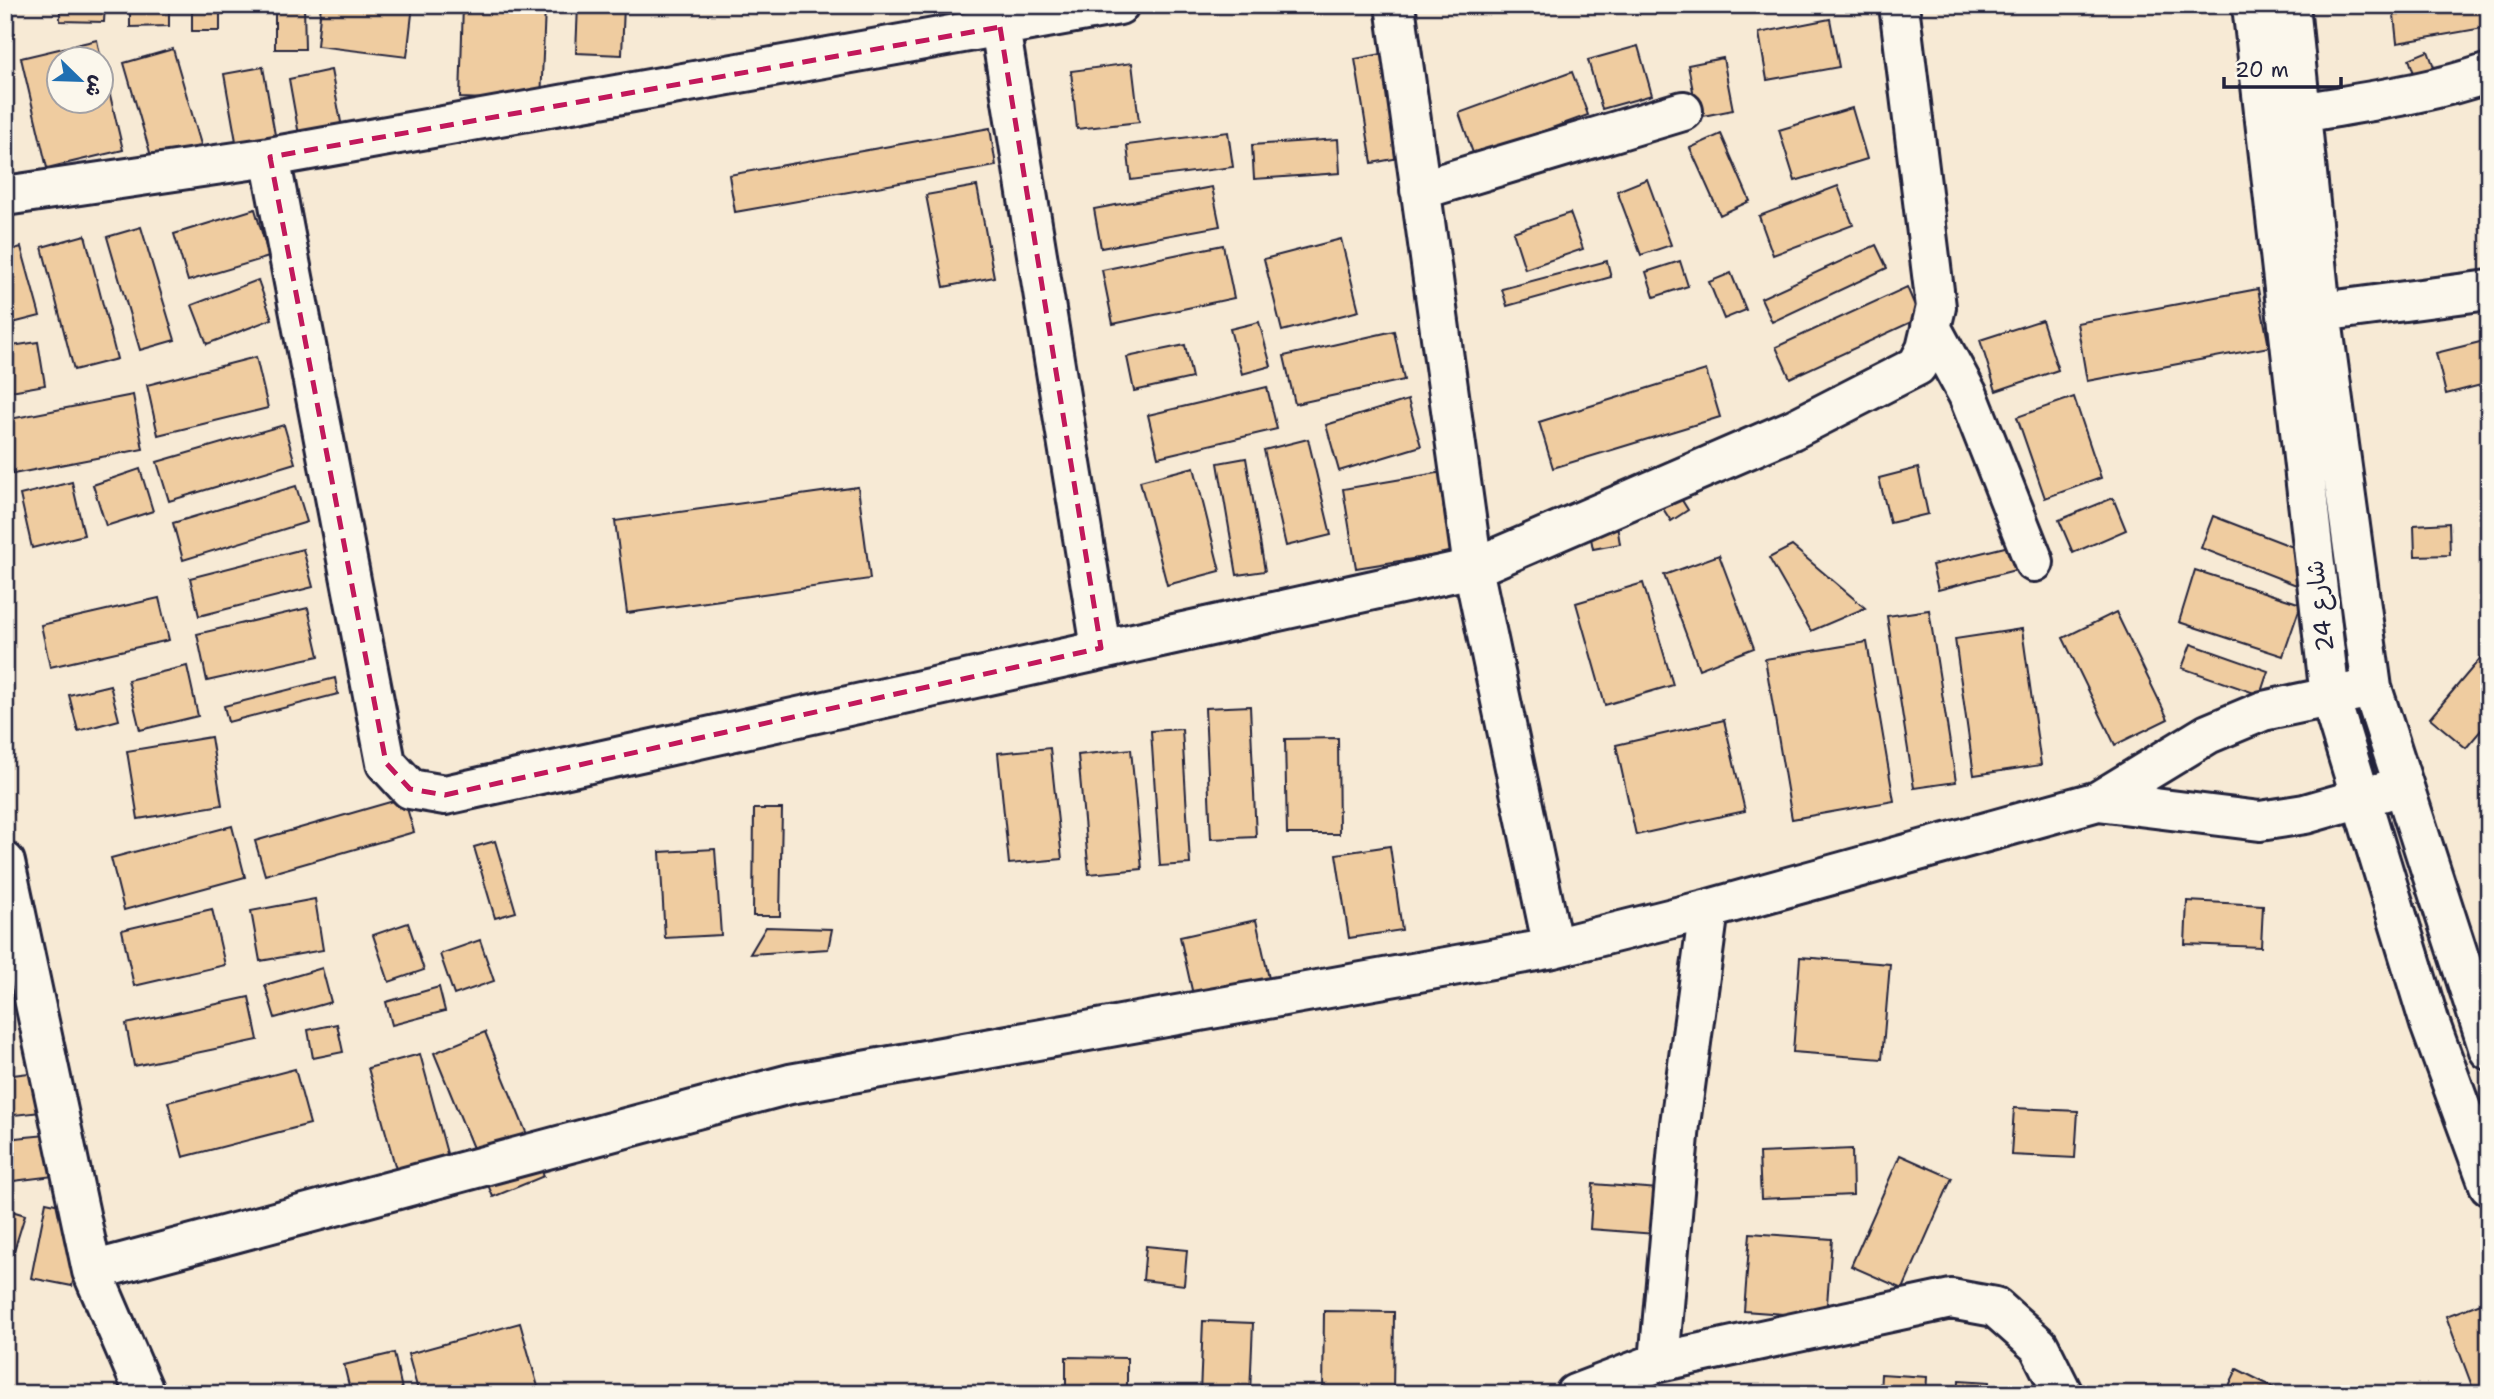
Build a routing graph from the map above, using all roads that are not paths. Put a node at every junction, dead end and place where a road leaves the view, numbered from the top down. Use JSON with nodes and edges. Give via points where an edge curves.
{"nodes":[{"id":1,"x":1119,"y":5,"type":"edge"},
{"id":2,"x":1395,"y":5,"type":"edge"},
{"id":3,"x":1899,"y":5,"type":"edge"},
{"id":4,"x":2252,"y":5,"type":"edge"},
{"id":5,"x":2290,"y":5,"type":"edge"},
{"id":6,"x":1000,"y":27,"type":"junction"},
{"id":7,"x":2489,"y":73,"type":"edge"},
{"id":8,"x":1683,"y":111,"type":"dead end"},
{"id":9,"x":2301,"y":113,"type":"junction"},
{"id":10,"x":270,"y":157,"type":"junction"},
{"id":11,"x":1420,"y":190,"type":"junction"},
{"id":12,"x":5,"y":195,"type":"edge"},
{"id":13,"x":2489,"y":290,"type":"edge"},
{"id":14,"x":2321,"y":312,"type":"junction"},
{"id":15,"x":1931,"y":327,"type":"junction"},
{"id":16,"x":2034,"y":562,"type":"dead end"},
{"id":17,"x":1473,"y":568,"type":"junction"},
{"id":18,"x":1101,"y":648,"type":"junction"},
{"id":19,"x":2372,"y":688,"type":"junction"},
{"id":20,"x":2330,"y":697,"type":"junction"},
{"id":21,"x":2402,"y":786,"type":"junction"},
{"id":22,"x":2359,"y":798,"type":"junction"},
{"id":23,"x":2098,"y":801,"type":"junction"},
{"id":24,"x":5,"y":862,"type":"edge"},
{"id":25,"x":1709,"y":909,"type":"junction"},
{"id":26,"x":11,"y":919,"type":"edge"},
{"id":27,"x":1553,"y":948,"type":"junction"},
{"id":28,"x":2489,"y":1050,"type":"edge"},
{"id":29,"x":2489,"y":1185,"type":"edge"},
{"id":30,"x":92,"y":1270,"type":"junction"},
{"id":31,"x":1659,"y":1362,"type":"junction"},
{"id":32,"x":145,"y":1394,"type":"edge"},
{"id":33,"x":1575,"y":1394,"type":"edge"},
{"id":34,"x":2063,"y":1394,"type":"edge"}],
"edges":[{"from":1,"to":6,"type":"street"},
{"from":2,"to":11,"type":"street"},
{"from":3,"to":15,"type":"street","via":[[1936,307]]},
{"from":4,"to":20,"type":"street","name":"شارع 24"},
{"from":5,"to":9,"type":"street","name":"شارع 24"},
{"from":6,"to":10,"type":"street"},
{"from":6,"to":18,"type":"street"},
{"from":7,"to":9,"type":"street","via":[[2414,93]]},
{"from":8,"to":11,"type":"street"},
{"from":9,"to":14,"type":"street","name":"شارع 24"},
{"from":10,"to":12,"type":"street"},
{"from":10,"to":18,"type":"street","via":[[386,763],[411,789],[445,795]]},
{"from":11,"to":17,"type":"street"},
{"from":13,"to":14,"type":"street"},
{"from":14,"to":19,"type":"street","name":"شارع 24"},
{"from":15,"to":16,"type":"street","via":[[1968,395]]},
{"from":15,"to":17,"type":"street","via":[[1917,366],[1906,372],[1792,430]]},
{"from":17,"to":18,"type":"street"},
{"from":17,"to":27,"type":"street"},
{"from":19,"to":20,"type":"street"},
{"from":19,"to":21,"type":"street","name":"شارع 24"},
{"from":20,"to":22,"type":"street","name":"شارع 24"},
{"from":20,"to":23,"type":"street","via":[[2263,711],[2208,734]]},
{"from":21,"to":22,"type":"street"},
{"from":21,"to":28,"type":"street","name":"شارع 24"},
{"from":22,"to":23,"type":"street","via":[[2260,821]]},
{"from":22,"to":29,"type":"street","name":"شارع 24","via":[[2430,1024]]},
{"from":23,"to":25,"type":"street"},
{"from":24,"to":26,"type":"street"},
{"from":25,"to":27,"type":"street"},
{"from":25,"to":31,"type":"street","via":[[1680,1124]]},
{"from":26,"to":30,"type":"street"},
{"from":27,"to":30,"type":"street","via":[[790,1084]]},
{"from":30,"to":32,"type":"street"},
{"from":31,"to":33,"type":"street"},
{"from":31,"to":34,"type":"street","via":[[1951,1299],[1995,1307],[2039,1346]]}]}
